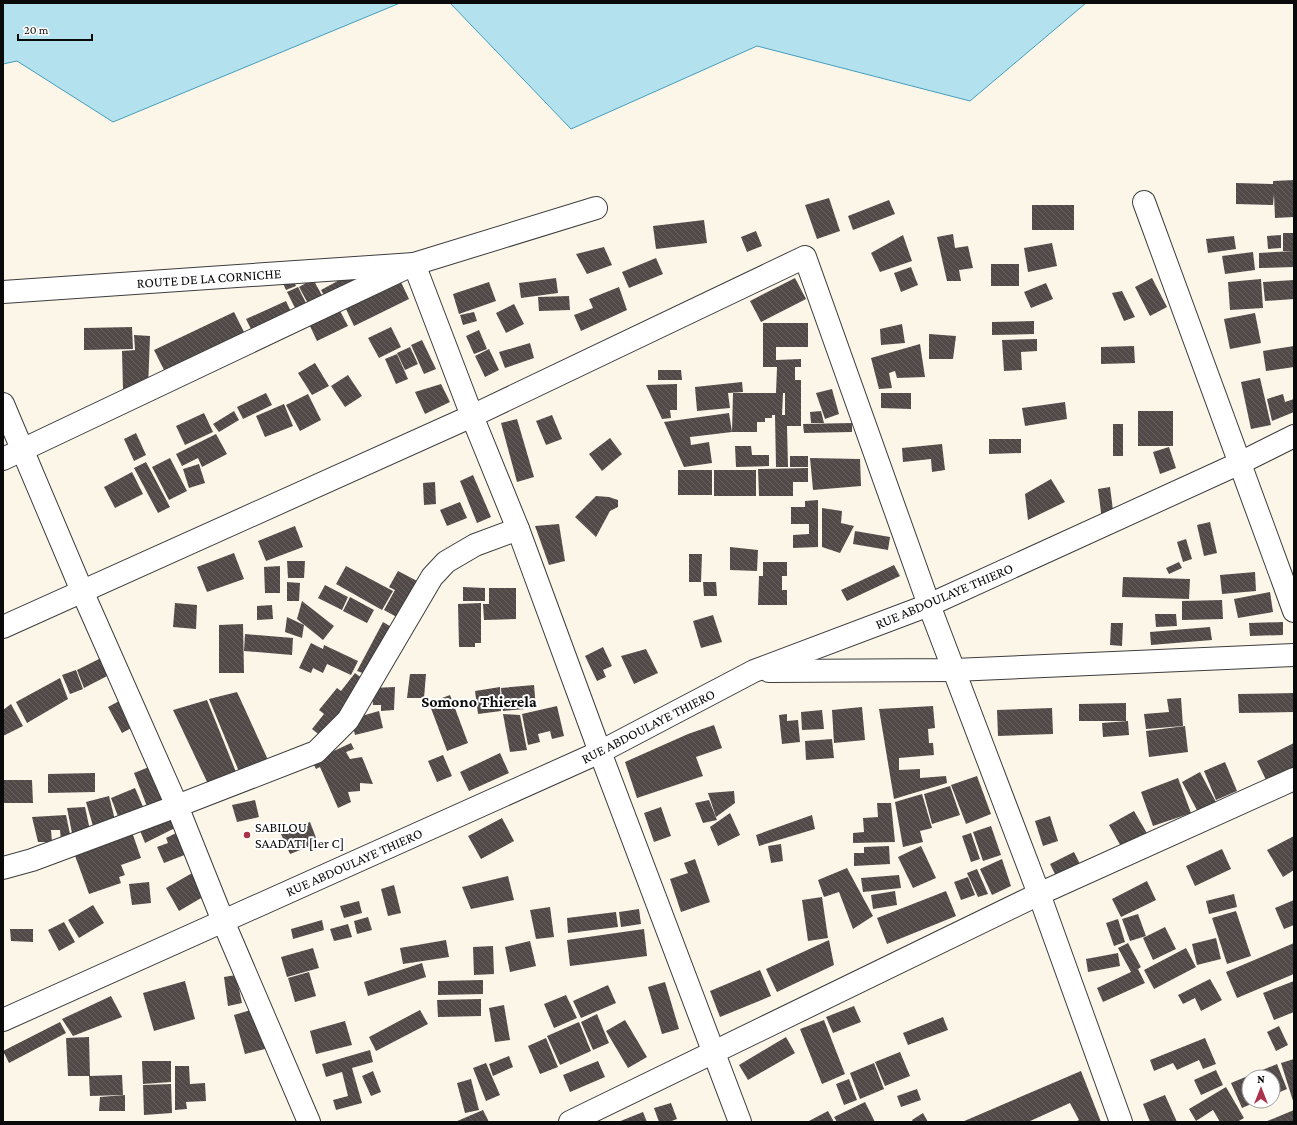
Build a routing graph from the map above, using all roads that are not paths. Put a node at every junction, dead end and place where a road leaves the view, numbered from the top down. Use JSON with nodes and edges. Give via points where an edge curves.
{"nodes":[{"id":1,"x":1144,"y":202,"type":"dead end"},
{"id":2,"x":596,"y":208,"type":"dead end"},
{"id":3,"x":414,"y":264,"type":"junction"},
{"id":4,"x":3,"y":292,"type":"edge"},
{"id":5,"x":3,"y":404,"type":"edge"},
{"id":6,"x":472,"y":416,"type":"junction"},
{"id":7,"x":1294,"y":436,"type":"edge"},
{"id":8,"x":22,"y":450,"type":"junction"},
{"id":9,"x":3,"y":459,"type":"edge"},
{"id":10,"x":1240,"y":463,"type":"junction"},
{"id":11,"x":518,"y":528,"type":"junction"},
{"id":12,"x":82,"y":591,"type":"junction"},
{"id":13,"x":929,"y":605,"type":"junction"},
{"id":14,"x":1294,"y":611,"type":"edge"},
{"id":15,"x":3,"y":627,"type":"edge"},
{"id":16,"x":1294,"y":655,"type":"edge"},
{"id":17,"x":954,"y":670,"type":"junction"},
{"id":18,"x":754,"y":671,"type":"junction"},
{"id":19,"x":600,"y":752,"type":"junction"},
{"id":20,"x":1294,"y":779,"type":"edge"},
{"id":21,"x":177,"y":806,"type":"junction"},
{"id":22,"x":3,"y":868,"type":"edge"},
{"id":23,"x":1039,"y":894,"type":"junction"},
{"id":24,"x":223,"y":921,"type":"junction"},
{"id":25,"x":3,"y":1020,"type":"edge"},
{"id":26,"x":714,"y":1052,"type":"junction"},
{"id":27,"x":309,"y":1122,"type":"edge"},
{"id":28,"x":570,"y":1122,"type":"edge"},
{"id":29,"x":740,"y":1122,"type":"edge"},
{"id":30,"x":1121,"y":1122,"type":"edge"}],
"edges":[{"from":1,"to":10,"type":"street"},
{"from":2,"to":3,"type":"street"},
{"from":3,"to":4,"type":"street","name":"ROUTE DE LA CORNICHE"},
{"from":3,"to":6,"type":"street"},
{"from":3,"to":8,"type":"street"},
{"from":5,"to":8,"type":"street"},
{"from":6,"to":11,"type":"street"},
{"from":6,"to":12,"type":"street"},
{"from":6,"to":13,"type":"street","via":[[805,257]]},
{"from":7,"to":10,"type":"street","name":"RUE ABDOULAYE THIERO"},
{"from":8,"to":9,"type":"street"},
{"from":8,"to":12,"type":"street"},
{"from":10,"to":13,"type":"street","name":"RUE ABDOULAYE THIERO"},
{"from":10,"to":14,"type":"street"},
{"from":11,"to":19,"type":"street"},
{"from":11,"to":21,"type":"street","via":[[475,545],[446,562],[432,576],[348,720],[316,752]]},
{"from":12,"to":15,"type":"street"},
{"from":12,"to":21,"type":"street"},
{"from":13,"to":17,"type":"street"},
{"from":13,"to":18,"type":"street","name":"RUE ABDOULAYE THIERO"},
{"from":16,"to":17,"type":"street"},
{"from":17,"to":18,"type":"street"},
{"from":17,"to":23,"type":"street"},
{"from":18,"to":19,"type":"street","name":"RUE ABDOULAYE THIERO"},
{"from":19,"to":24,"type":"street","name":"RUE ABDOULAYE THIERO"},
{"from":19,"to":26,"type":"street"},
{"from":20,"to":23,"type":"street"},
{"from":21,"to":22,"type":"street","via":[[32,860]]},
{"from":21,"to":24,"type":"street"},
{"from":23,"to":26,"type":"street"},
{"from":23,"to":30,"type":"street"},
{"from":24,"to":25,"type":"street","name":"RUE ABDOULAYE THIERO"},
{"from":24,"to":27,"type":"street"},
{"from":26,"to":28,"type":"street"},
{"from":26,"to":29,"type":"street"}]}
